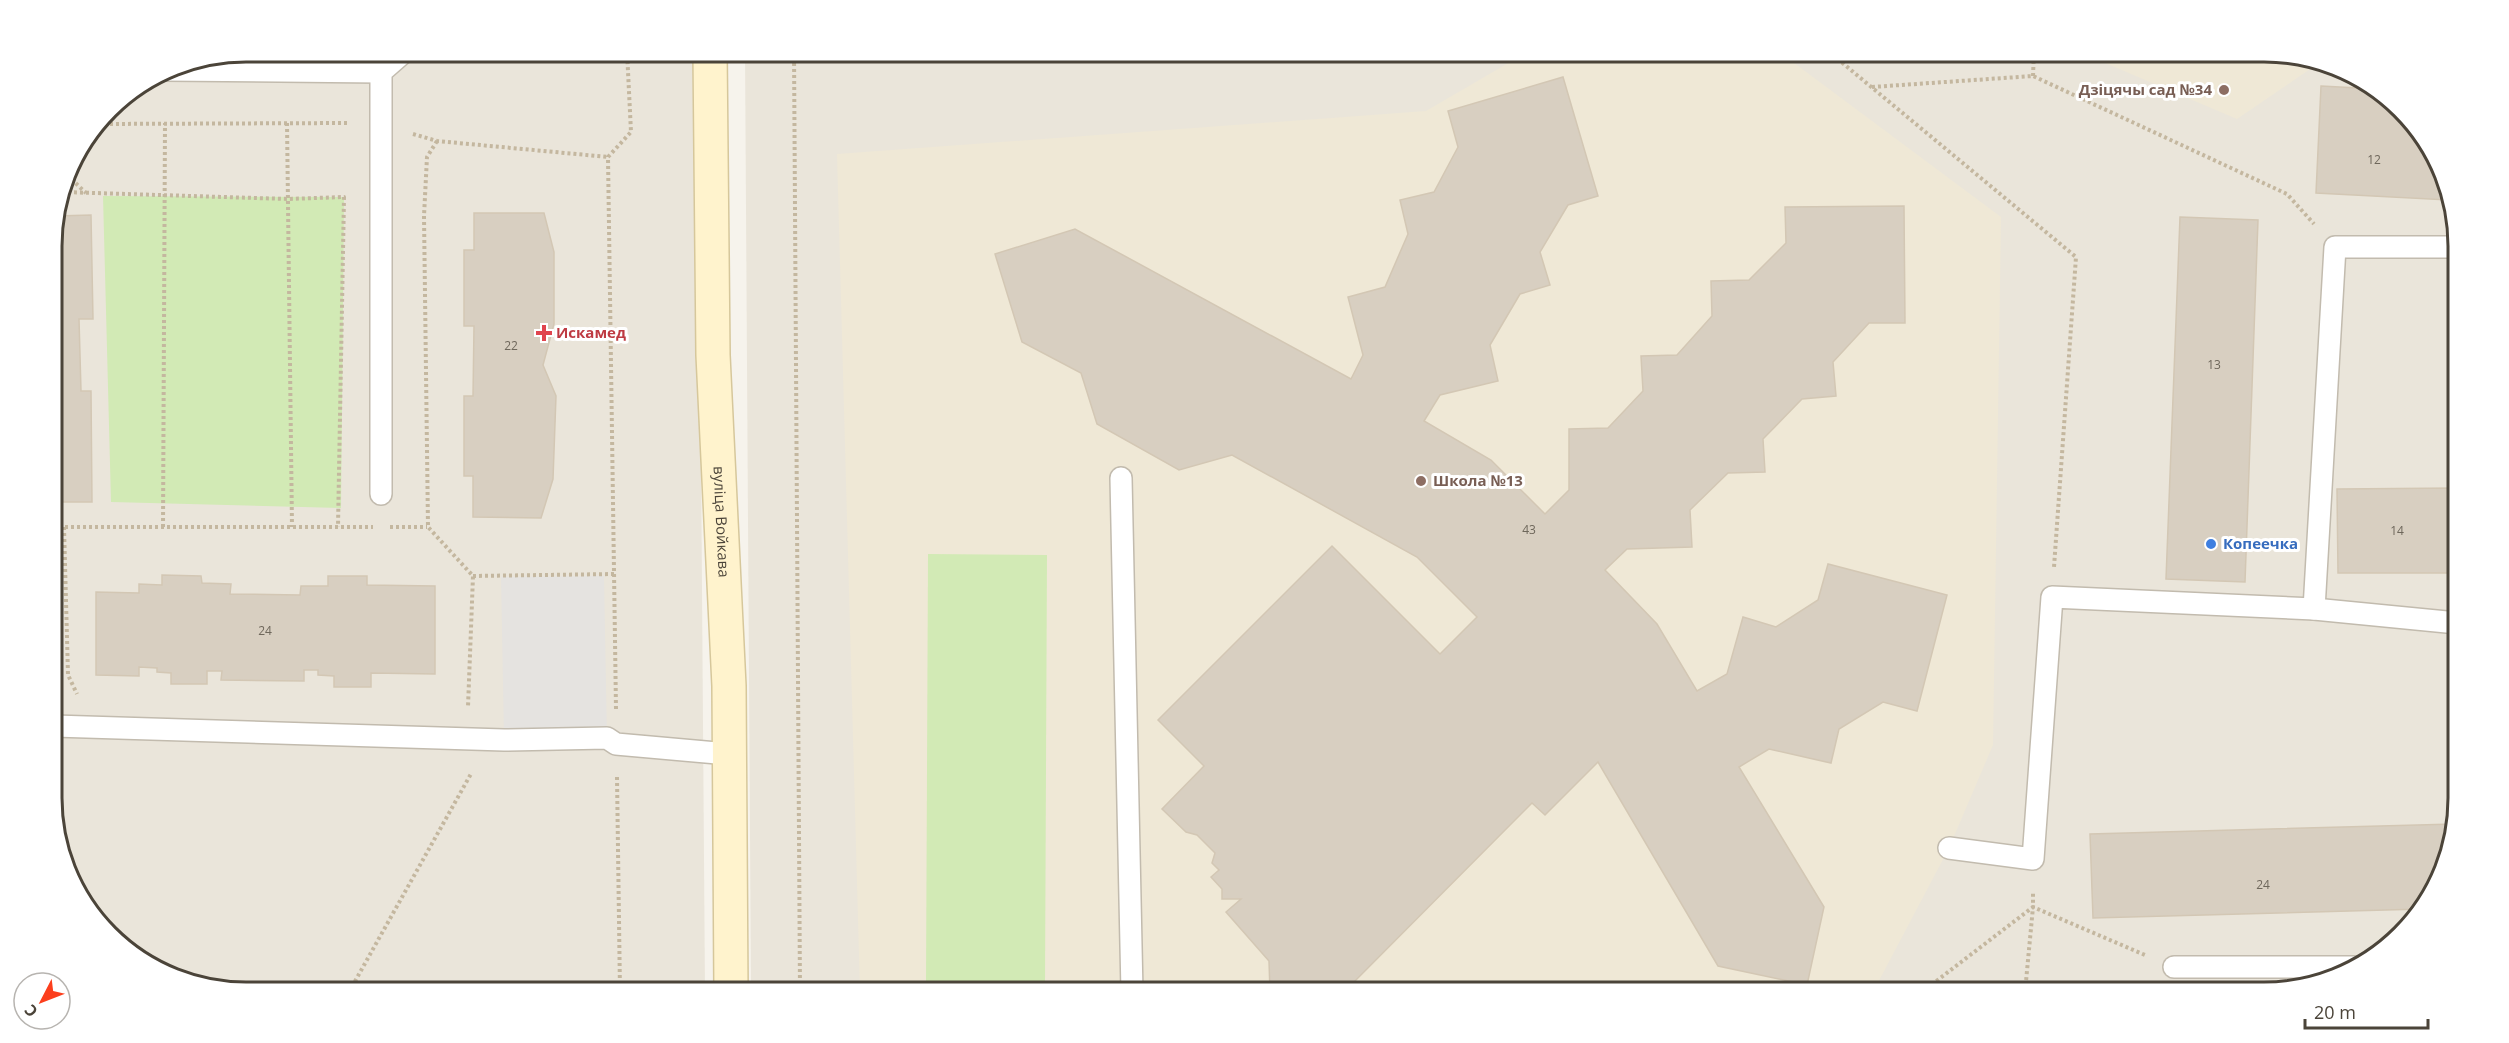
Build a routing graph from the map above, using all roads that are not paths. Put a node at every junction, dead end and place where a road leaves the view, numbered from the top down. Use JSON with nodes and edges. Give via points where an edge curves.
{"nodes":[{"id":1,"x":392,"y":62,"type":"edge"},
{"id":2,"x":710,"y":62,"type":"edge"},
{"id":3,"x":192,"y":70,"type":"edge"},
{"id":4,"x":381,"y":72,"type":"junction"},
{"id":5,"x":2448,"y":247,"type":"edge"},
{"id":6,"x":1120,"y":478,"type":"dead end"},
{"id":7,"x":381,"y":494,"type":"dead end"},
{"id":8,"x":2314,"y":609,"type":"junction"},
{"id":9,"x":2448,"y":622,"type":"edge"},
{"id":10,"x":61,"y":726,"type":"edge"},
{"id":11,"x":729,"y":754,"type":"junction"},
{"id":12,"x":1949,"y":848,"type":"dead end"},
{"id":13,"x":2174,"y":967,"type":"road end"},
{"id":14,"x":2335,"y":967,"type":"edge"},
{"id":15,"x":731,"y":982,"type":"edge"},
{"id":16,"x":1132,"y":982,"type":"edge"}],
"edges":[{"from":1,"to":4,"type":"lane"},
{"from":2,"to":11,"type":"main road","name":"вуліца Войкава","via":[[713,355],[729,674]]},
{"from":3,"to":4,"type":"lane"},
{"from":4,"to":7,"type":"lane"},
{"from":5,"to":8,"type":"lane","via":[[2336,247]]},
{"from":6,"to":16,"type":"lane"},
{"from":8,"to":9,"type":"lane"},
{"from":8,"to":12,"type":"lane","via":[[2052,597],[2033,859]]},
{"from":10,"to":11,"type":"lane","via":[[470,739],[607,738],[616,744]]},
{"from":11,"to":15,"type":"main road","name":"вуліца Войкава"},
{"from":13,"to":14,"type":"lane"}]}
